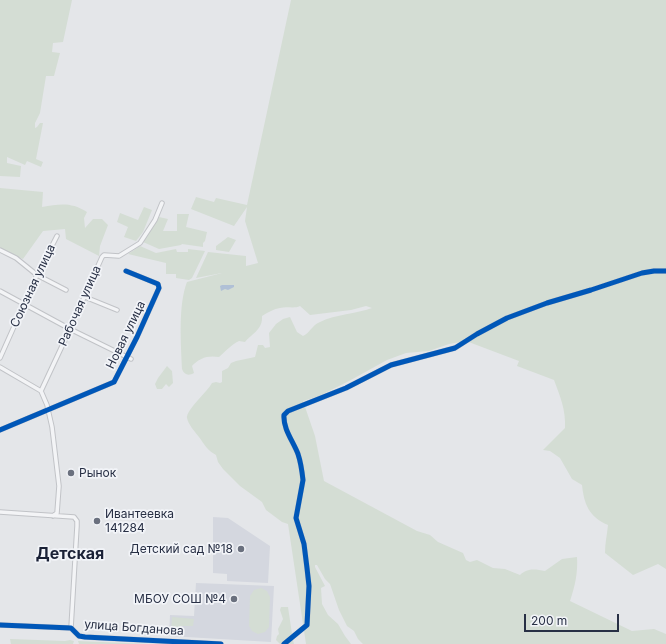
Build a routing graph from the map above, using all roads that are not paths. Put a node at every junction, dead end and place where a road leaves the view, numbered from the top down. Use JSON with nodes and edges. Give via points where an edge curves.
{"nodes":[{"id":1,"x":162,"y":203,"type":"dead end"},
{"id":2,"x":57,"y":236,"type":"dead end"},
{"id":3,"x":0,"y":250,"type":"edge"},
{"id":4,"x":126,"y":270,"type":"dead end"},
{"id":5,"x":666,"y":271,"type":"edge"},
{"id":6,"x":37,"y":275,"type":"junction"},
{"id":7,"x":66,"y":290,"type":"dead end"},
{"id":8,"x":0,"y":291,"type":"edge"},
{"id":9,"x":85,"y":297,"type":"junction"},
{"id":10,"x":25,"y":304,"type":"junction"},
{"id":11,"x":117,"y":310,"type":"dead end"},
{"id":12,"x":70,"y":329,"type":"junction"},
{"id":13,"x":0,"y":358,"type":"edge"},
{"id":14,"x":129,"y":358,"type":"junction"},
{"id":15,"x":0,"y":367,"type":"edge"},
{"id":16,"x":40,"y":391,"type":"junction"},
{"id":17,"x":49,"y":410,"type":"junction"},
{"id":18,"x":0,"y":430,"type":"edge"},
{"id":19,"x":0,"y":512,"type":"edge"},
{"id":20,"x":53,"y":516,"type":"junction"},
{"id":21,"x":0,"y":625,"type":"edge"},
{"id":22,"x":71,"y":628,"type":"junction"},
{"id":23,"x":221,"y":644,"type":"edge"},
{"id":24,"x":284,"y":644,"type":"edge"}],
"edges":[{"from":1,"to":9,"type":"street","name":"Рабочая улица","via":[[155,220],[140,243],[119,256],[107,254],[102,257]]},
{"from":2,"to":6,"type":"street","name":"Союзная улица"},
{"from":3,"to":6,"type":"street","via":[[16,258]]},
{"from":4,"to":14,"type":"street","name":"Новая улица","via":[[158,284],[159,288]]},
{"from":5,"to":24,"type":"street","via":[[642,273],[534,308],[507,318],[455,348],[391,365],[346,388],[288,411],[284,415],[284,421],[298,454],[303,476],[296,518],[304,544],[309,586],[307,625]]},
{"from":6,"to":7,"type":"street"},
{"from":6,"to":10,"type":"street","name":"Союзная улица"},
{"from":8,"to":10,"type":"street"},
{"from":9,"to":11,"type":"street"},
{"from":9,"to":12,"type":"street","name":"Рабочая улица"},
{"from":10,"to":12,"type":"street"},
{"from":10,"to":13,"type":"street","name":"Союзная улица"},
{"from":12,"to":14,"type":"street"},
{"from":12,"to":16,"type":"street","name":"Рабочая улица"},
{"from":14,"to":17,"type":"street","name":"Новая улица","via":[[112,383]]},
{"from":15,"to":16,"type":"street"},
{"from":16,"to":17,"type":"street"},
{"from":17,"to":18,"type":"street","name":"Новая улица"},
{"from":17,"to":20,"type":"street","via":[[60,492],[58,513]]},
{"from":19,"to":20,"type":"street"},
{"from":20,"to":22,"type":"street","via":[[74,517],[77,521]]},
{"from":21,"to":22,"type":"street","name":"улица Богданова"},
{"from":22,"to":23,"type":"street","name":"улица Богданова","via":[[79,636],[85,637]]}]}
